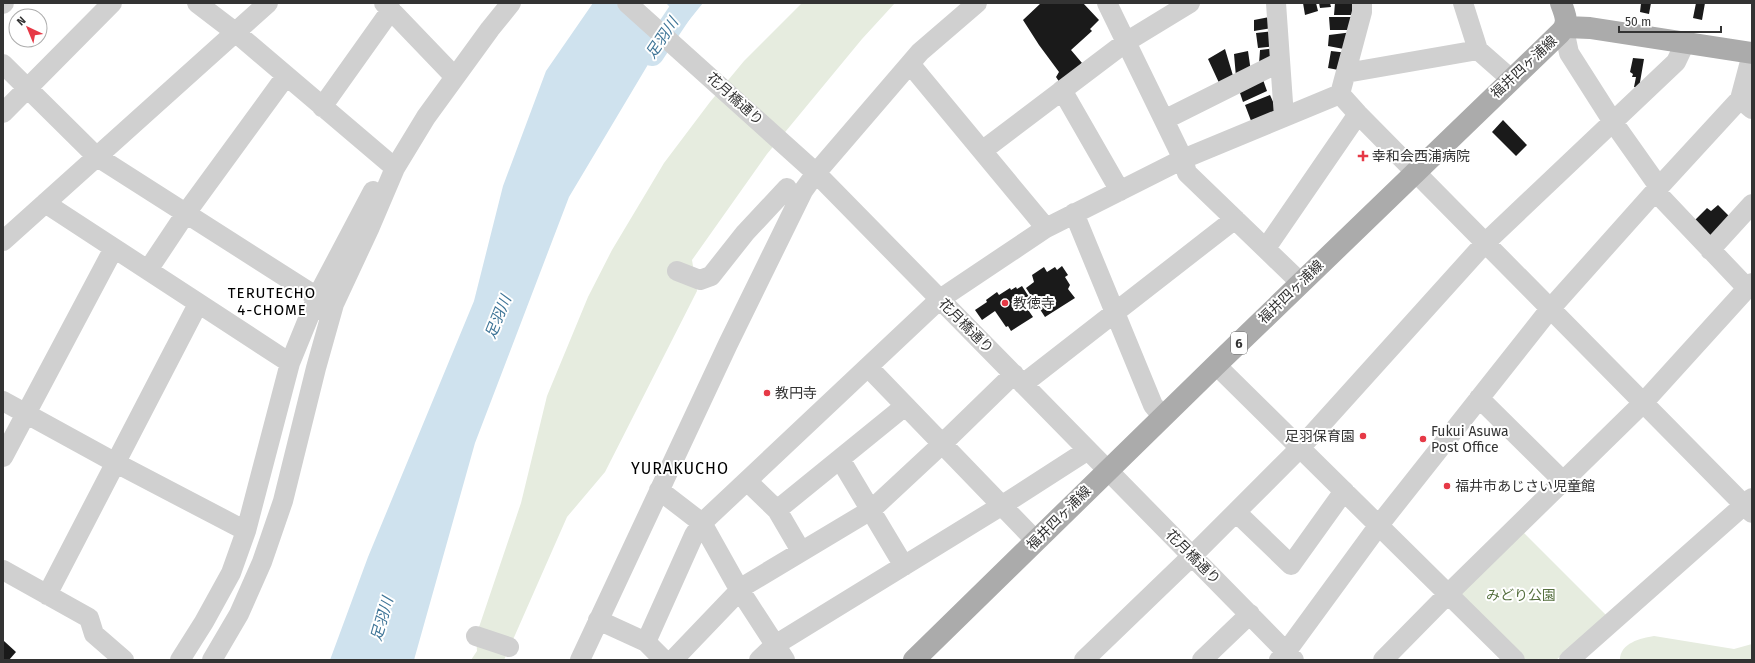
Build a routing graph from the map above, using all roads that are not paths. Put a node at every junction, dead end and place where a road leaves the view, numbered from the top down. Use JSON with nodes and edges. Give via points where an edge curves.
{"nodes":[{"id":1,"x":112,"y":3,"type":"edge"},
{"id":2,"x":198,"y":3,"type":"edge"},
{"id":3,"x":268,"y":3,"type":"edge"},
{"id":4,"x":511,"y":3,"type":"edge"},
{"id":5,"x":627,"y":3,"type":"edge"},
{"id":6,"x":977,"y":3,"type":"edge"},
{"id":7,"x":1107,"y":3,"type":"edge"},
{"id":8,"x":1190,"y":3,"type":"edge"},
{"id":9,"x":1276,"y":3,"type":"edge"},
{"id":10,"x":1362,"y":3,"type":"edge"},
{"id":11,"x":1463,"y":3,"type":"edge"},
{"id":12,"x":1561,"y":3,"type":"edge"},
{"id":13,"x":388,"y":7,"type":"edge"},
{"id":14,"x":1566,"y":27,"type":"junction"},
{"id":15,"x":235,"y":32,"type":"junction"},
{"id":16,"x":1686,"y":41,"type":"junction"},
{"id":17,"x":1126,"y":42,"type":"junction"},
{"id":18,"x":1478,"y":50,"type":"junction"},
{"id":19,"x":1752,"y":53,"type":"edge"},
{"id":20,"x":1280,"y":62,"type":"junction"},
{"id":21,"x":3,"y":64,"type":"edge"},
{"id":22,"x":910,"y":64,"type":"junction"},
{"id":23,"x":1346,"y":73,"type":"junction"},
{"id":24,"x":286,"y":76,"type":"junction"},
{"id":25,"x":454,"y":76,"type":"junction"},
{"id":26,"x":1511,"y":79,"type":"junction"},
{"id":27,"x":27,"y":88,"type":"junction"},
{"id":28,"x":1062,"y":90,"type":"junction"},
{"id":29,"x":1340,"y":94,"type":"junction"},
{"id":30,"x":1746,"y":104,"type":"edge"},
{"id":31,"x":322,"y":107,"type":"junction"},
{"id":32,"x":3,"y":113,"type":"edge"},
{"id":33,"x":1358,"y":114,"type":"junction"},
{"id":34,"x":1284,"y":117,"type":"junction"},
{"id":35,"x":1164,"y":120,"type":"junction"},
{"id":36,"x":1613,"y":122,"type":"junction"},
{"id":37,"x":982,"y":151,"type":"junction"},
{"id":38,"x":96,"y":156,"type":"junction"},
{"id":39,"x":1183,"y":159,"type":"junction"},
{"id":40,"x":392,"y":166,"type":"junction"},
{"id":41,"x":811,"y":169,"type":"junction"},
{"id":42,"x":1416,"y":172,"type":"junction"},
{"id":43,"x":787,"y":188,"type":"dead end"},
{"id":44,"x":1657,"y":189,"type":"junction"},
{"id":45,"x":1120,"y":191,"type":"junction"},
{"id":46,"x":45,"y":203,"type":"junction"},
{"id":47,"x":1752,"y":204,"type":"edge"},
{"id":48,"x":186,"y":213,"type":"junction"},
{"id":49,"x":1074,"y":213,"type":"junction"},
{"id":50,"x":1235,"y":219,"type":"junction"},
{"id":51,"x":1046,"y":228,"type":"junction"},
{"id":52,"x":3,"y":241,"type":"edge"},
{"id":53,"x":1485,"y":243,"type":"junction"},
{"id":54,"x":114,"y":248,"type":"junction"},
{"id":55,"x":1266,"y":248,"type":"junction"},
{"id":56,"x":1710,"y":250,"type":"junction"},
{"id":57,"x":148,"y":270,"type":"junction"},
{"id":58,"x":677,"y":271,"type":"dead end"},
{"id":59,"x":1301,"y":283,"type":"junction"},
{"id":60,"x":1749,"y":290,"type":"edge"},
{"id":61,"x":317,"y":297,"type":"junction"},
{"id":62,"x":940,"y":299,"type":"junction"},
{"id":63,"x":198,"y":304,"type":"junction"},
{"id":64,"x":1550,"y":309,"type":"junction"},
{"id":65,"x":1115,"y":312,"type":"junction"},
{"id":66,"x":290,"y":363,"type":"junction"},
{"id":67,"x":1216,"y":365,"type":"junction"},
{"id":68,"x":868,"y":367,"type":"junction"},
{"id":69,"x":316,"y":368,"type":"junction"},
{"id":70,"x":1019,"y":379,"type":"junction"},
{"id":71,"x":1479,"y":398,"type":"junction"},
{"id":72,"x":3,"y":401,"type":"edge"},
{"id":73,"x":1643,"y":404,"type":"junction"},
{"id":74,"x":905,"y":406,"type":"junction"},
{"id":75,"x":26,"y":414,"type":"junction"},
{"id":76,"x":1163,"y":417,"type":"junction"},
{"id":77,"x":942,"y":444,"type":"junction"},
{"id":78,"x":1300,"y":448,"type":"junction"},
{"id":79,"x":1088,"y":450,"type":"junction"},
{"id":80,"x":3,"y":457,"type":"edge"},
{"id":81,"x":840,"y":459,"type":"junction"},
{"id":82,"x":116,"y":463,"type":"junction"},
{"id":83,"x":1108,"y":470,"type":"junction"},
{"id":84,"x":747,"y":481,"type":"junction"},
{"id":85,"x":1563,"y":481,"type":"junction"},
{"id":86,"x":659,"y":490,"type":"junction"},
{"id":87,"x":1344,"y":491,"type":"junction"},
{"id":88,"x":1001,"y":506,"type":"junction"},
{"id":89,"x":1749,"y":506,"type":"edge"},
{"id":90,"x":777,"y":510,"type":"junction"},
{"id":91,"x":871,"y":510,"type":"junction"},
{"id":92,"x":1236,"y":512,"type":"junction"},
{"id":93,"x":702,"y":523,"type":"junction"},
{"id":94,"x":1379,"y":525,"type":"junction"},
{"id":95,"x":246,"y":531,"type":"junction"},
{"id":96,"x":1036,"y":541,"type":"junction"},
{"id":97,"x":801,"y":551,"type":"junction"},
{"id":98,"x":1193,"y":556,"type":"junction"},
{"id":99,"x":904,"y":566,"type":"junction"},
{"id":100,"x":3,"y":570,"type":"edge"},
{"id":101,"x":739,"y":589,"type":"junction"},
{"id":102,"x":1448,"y":594,"type":"junction"},
{"id":103,"x":47,"y":595,"type":"junction"},
{"id":104,"x":1250,"y":614,"type":"junction"},
{"id":105,"x":598,"y":620,"type":"junction"},
{"id":106,"x":476,"y":636,"type":"dead end"},
{"id":107,"x":646,"y":642,"type":"junction"},
{"id":108,"x":509,"y":647,"type":"dead end"},
{"id":109,"x":780,"y":653,"type":"edge"},
{"id":110,"x":1504,"y":656,"type":"edge"},
{"id":111,"x":1286,"y":657,"type":"edge"},
{"id":112,"x":124,"y":660,"type":"edge"},
{"id":113,"x":180,"y":660,"type":"edge"},
{"id":114,"x":212,"y":660,"type":"edge"},
{"id":115,"x":580,"y":660,"type":"edge"},
{"id":116,"x":664,"y":660,"type":"edge"},
{"id":117,"x":673,"y":660,"type":"edge"},
{"id":118,"x":759,"y":660,"type":"edge"},
{"id":119,"x":914,"y":660,"type":"edge"},
{"id":120,"x":1084,"y":660,"type":"edge"},
{"id":121,"x":1202,"y":660,"type":"edge"},
{"id":122,"x":1383,"y":660,"type":"edge"},
{"id":123,"x":1569,"y":660,"type":"edge"}],
"edges":[{"from":1,"to":27,"type":"street"},
{"from":2,"to":15,"type":"street"},
{"from":3,"to":15,"type":"street"},
{"from":4,"to":25,"type":"street"},
{"from":5,"to":41,"type":"street","name":"花月橋通り"},
{"from":6,"to":22,"type":"street","via":[[920,52]]},
{"from":7,"to":17,"type":"street"},
{"from":8,"to":17,"type":"street"},
{"from":9,"to":20,"type":"street"},
{"from":10,"to":23,"type":"street","via":[[1362,12]]},
{"from":11,"to":18,"type":"street"},
{"from":12,"to":14,"type":"main road","name":"福井四ヶ浦線"},
{"from":13,"to":25,"type":"street"},
{"from":13,"to":31,"type":"street"},
{"from":14,"to":16,"type":"main road","via":[[1584,27]]},
{"from":14,"to":26,"type":"main road","name":"福井四ヶ浦線","number":"6"},
{"from":14,"to":36,"type":"street","via":[[1569,53]]},
{"from":15,"to":24,"type":"street"},
{"from":15,"to":38,"type":"street"},
{"from":16,"to":19,"type":"main road"},
{"from":16,"to":36,"type":"street","via":[[1676,62]]},
{"from":17,"to":28,"type":"street"},
{"from":17,"to":35,"type":"street"},
{"from":18,"to":23,"type":"street"},
{"from":18,"to":26,"type":"street"},
{"from":19,"to":30,"type":"street"},
{"from":20,"to":34,"type":"street"},
{"from":20,"to":35,"type":"street"},
{"from":21,"to":27,"type":"street"},
{"from":22,"to":37,"type":"street"},
{"from":22,"to":41,"type":"street"},
{"from":23,"to":29,"type":"street"},
{"from":24,"to":31,"type":"street"},
{"from":24,"to":48,"type":"street"},
{"from":25,"to":40,"type":"street"},
{"from":26,"to":42,"type":"main road","name":"福井四ヶ浦線","number":"6"},
{"from":27,"to":32,"type":"street"},
{"from":27,"to":38,"type":"street"},
{"from":28,"to":37,"type":"street"},
{"from":28,"to":45,"type":"street"},
{"from":29,"to":33,"type":"street"},
{"from":29,"to":34,"type":"street"},
{"from":30,"to":44,"type":"street"},
{"from":31,"to":40,"type":"street"},
{"from":33,"to":42,"type":"street"},
{"from":33,"to":55,"type":"street"},
{"from":34,"to":39,"type":"street"},
{"from":35,"to":39,"type":"street"},
{"from":36,"to":44,"type":"street"},
{"from":36,"to":53,"type":"street"},
{"from":37,"to":51,"type":"street"},
{"from":38,"to":46,"type":"street"},
{"from":38,"to":48,"type":"street"},
{"from":39,"to":45,"type":"street"},
{"from":39,"to":50,"type":"street","via":[[1187,173]]},
{"from":40,"to":61,"type":"street"},
{"from":40,"to":69,"type":"street","via":[[369,229],[334,304]]},
{"from":41,"to":62,"type":"street","name":"花月橋通り"},
{"from":41,"to":86,"type":"street","via":[[803,191]]},
{"from":42,"to":53,"type":"street"},
{"from":42,"to":59,"type":"main road","name":"福井四ヶ浦線","number":"6"},
{"from":43,"to":58,"type":"street","via":[[710,276],[700,280]]},
{"from":44,"to":56,"type":"street"},
{"from":44,"to":64,"type":"street"},
{"from":45,"to":49,"type":"street"},
{"from":46,"to":52,"type":"street"},
{"from":46,"to":54,"type":"street"},
{"from":47,"to":56,"type":"street"},
{"from":48,"to":57,"type":"street"},
{"from":48,"to":61,"type":"street"},
{"from":49,"to":51,"type":"street"},
{"from":49,"to":65,"type":"street"},
{"from":50,"to":55,"type":"street"},
{"from":50,"to":65,"type":"street"},
{"from":51,"to":62,"type":"street"},
{"from":53,"to":64,"type":"street"},
{"from":53,"to":78,"type":"street"},
{"from":54,"to":57,"type":"street"},
{"from":54,"to":75,"type":"street"},
{"from":55,"to":59,"type":"street"},
{"from":56,"to":60,"type":"street"},
{"from":57,"to":63,"type":"street"},
{"from":59,"to":67,"type":"main road","name":"福井四ヶ浦線","number":"6"},
{"from":60,"to":73,"type":"street"},
{"from":61,"to":66,"type":"street"},
{"from":61,"to":69,"type":"street","via":[[319,312],[309,348]]},
{"from":62,"to":68,"type":"street"},
{"from":62,"to":70,"type":"street","name":"花月橋通り"},
{"from":63,"to":66,"type":"street"},
{"from":63,"to":82,"type":"street"},
{"from":64,"to":71,"type":"street"},
{"from":64,"to":73,"type":"street"},
{"from":65,"to":70,"type":"street"},
{"from":65,"to":76,"type":"street","via":[[1152,405]]},
{"from":66,"to":95,"type":"street"},
{"from":67,"to":76,"type":"main road","name":"福井四ヶ浦線","number":"6"},
{"from":67,"to":78,"type":"street"},
{"from":68,"to":74,"type":"street"},
{"from":68,"to":84,"type":"street"},
{"from":69,"to":114,"type":"street","via":[[283,501],[262,562],[239,614]]},
{"from":70,"to":77,"type":"street"},
{"from":70,"to":79,"type":"street","name":"花月橋通り"},
{"from":71,"to":85,"type":"street"},
{"from":71,"to":94,"type":"street"},
{"from":72,"to":75,"type":"street"},
{"from":73,"to":85,"type":"street"},
{"from":73,"to":89,"type":"street"},
{"from":74,"to":77,"type":"street"},
{"from":74,"to":81,"type":"street"},
{"from":75,"to":80,"type":"street"},
{"from":75,"to":82,"type":"street"},
{"from":76,"to":83,"type":"main road","name":"福井四ヶ浦線","number":"6"},
{"from":77,"to":88,"type":"street"},
{"from":77,"to":91,"type":"street"},
{"from":78,"to":87,"type":"street"},
{"from":78,"to":92,"type":"street"},
{"from":79,"to":83,"type":"street","name":"花月橋通り"},
{"from":79,"to":88,"type":"street"},
{"from":81,"to":90,"type":"street"},
{"from":81,"to":91,"type":"street"},
{"from":82,"to":95,"type":"street"},
{"from":82,"to":103,"type":"street"},
{"from":83,"to":96,"type":"main road","name":"福井四ヶ浦線","number":"6"},
{"from":83,"to":98,"type":"street","name":"花月橋通り"},
{"from":84,"to":90,"type":"street"},
{"from":84,"to":93,"type":"street"},
{"from":85,"to":102,"type":"street"},
{"from":86,"to":93,"type":"street"},
{"from":86,"to":105,"type":"street"},
{"from":87,"to":92,"type":"street","via":[[1291,565]]},
{"from":87,"to":94,"type":"street"},
{"from":88,"to":96,"type":"street"},
{"from":88,"to":99,"type":"street"},
{"from":89,"to":123,"type":"street"},
{"from":90,"to":97,"type":"street"},
{"from":91,"to":97,"type":"street"},
{"from":91,"to":99,"type":"street"},
{"from":92,"to":98,"type":"street"},
{"from":93,"to":101,"type":"street"},
{"from":93,"to":107,"type":"street","via":[[694,535]]},
{"from":94,"to":102,"type":"street"},
{"from":94,"to":111,"type":"street"},
{"from":95,"to":113,"type":"street","via":[[231,572]]},
{"from":96,"to":119,"type":"main road","name":"福井四ヶ浦線","number":"6"},
{"from":97,"to":101,"type":"street"},
{"from":98,"to":104,"type":"street","name":"花月橋通り"},
{"from":98,"to":120,"type":"street"},
{"from":99,"to":109,"type":"street"},
{"from":100,"to":103,"type":"street"},
{"from":101,"to":109,"type":"street"},
{"from":101,"to":117,"type":"street"},
{"from":102,"to":110,"type":"street"},
{"from":102,"to":122,"type":"street"},
{"from":103,"to":112,"type":"street","via":[[89,618],[94,634]]},
{"from":104,"to":111,"type":"street","name":"花月橋通り"},
{"from":104,"to":121,"type":"street"},
{"from":105,"to":107,"type":"street"},
{"from":105,"to":115,"type":"street"},
{"from":106,"to":108,"type":"street"},
{"from":107,"to":116,"type":"street"},
{"from":109,"to":118,"type":"street"}]}
